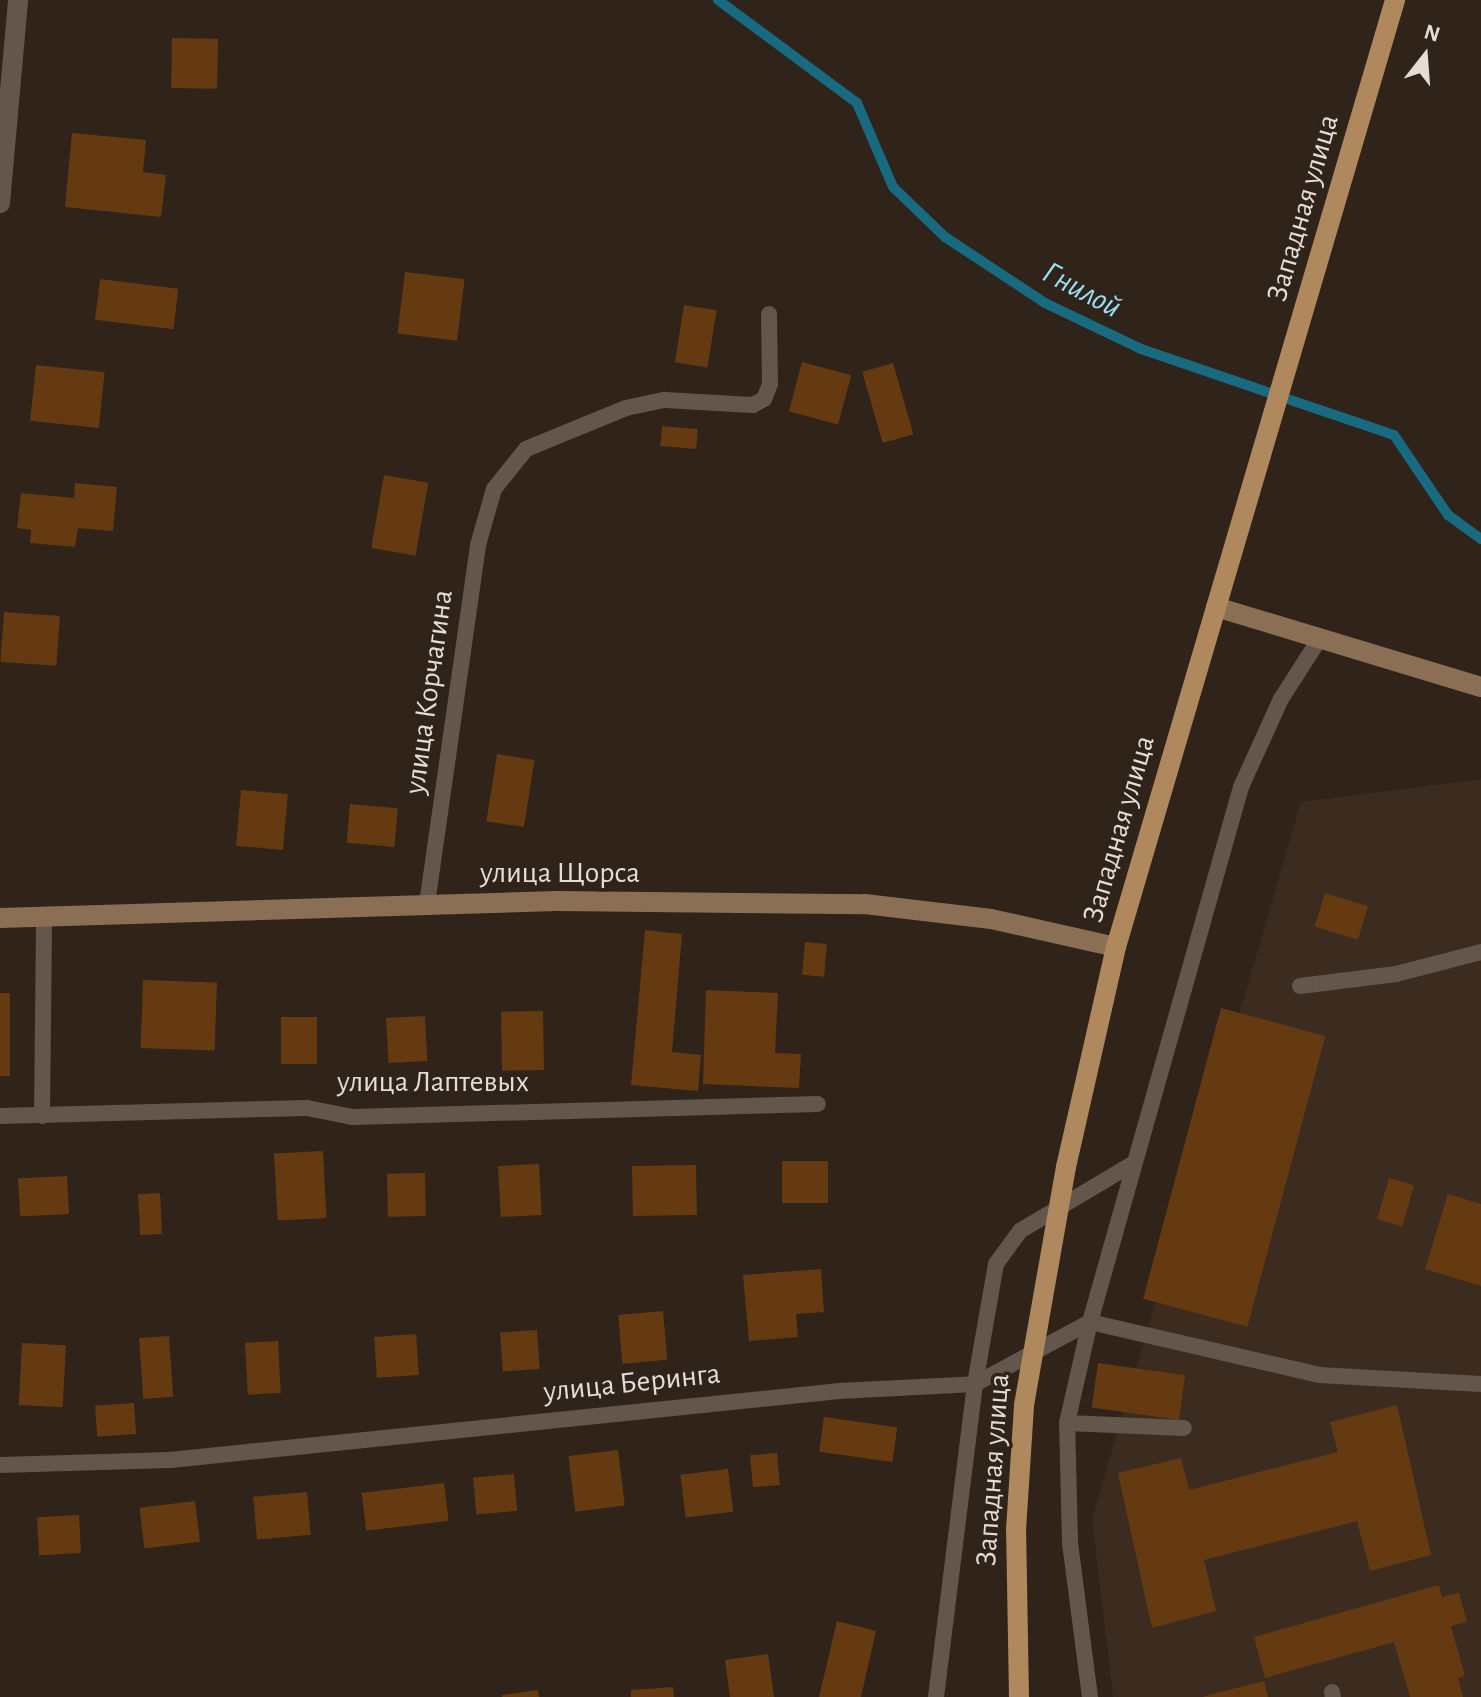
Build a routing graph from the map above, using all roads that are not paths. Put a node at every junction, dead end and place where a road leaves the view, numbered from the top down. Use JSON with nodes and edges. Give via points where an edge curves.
{"nodes":[{"id":1,"x":18,"y":0,"type":"edge"},
{"id":2,"x":1395,"y":0,"type":"edge"},
{"id":3,"x":0,"y":203,"type":"edge"},
{"id":4,"x":769,"y":314,"type":"dead end"},
{"id":5,"x":1216,"y":607,"type":"junction"},
{"id":6,"x":1320,"y":638,"type":"junction"},
{"id":7,"x":1481,"y":687,"type":"edge"},
{"id":8,"x":427,"y":904,"type":"junction"},
{"id":9,"x":0,"y":918,"type":"edge"},
{"id":10,"x":44,"y":918,"type":"junction"},
{"id":11,"x":1116,"y":947,"type":"junction"},
{"id":12,"x":1481,"y":952,"type":"edge"},
{"id":13,"x":1300,"y":986,"type":"dead end"},
{"id":14,"x":818,"y":1104,"type":"dead end"},
{"id":15,"x":0,"y":1116,"type":"edge"},
{"id":16,"x":42,"y":1116,"type":"junction"},
{"id":17,"x":1134,"y":1163,"type":"junction"},
{"id":18,"x":1090,"y":1322,"type":"junction"},
{"id":19,"x":975,"y":1384,"type":"junction"},
{"id":20,"x":1481,"y":1384,"type":"edge"},
{"id":21,"x":1067,"y":1423,"type":"junction"},
{"id":22,"x":1184,"y":1428,"type":"dead end"},
{"id":23,"x":0,"y":1465,"type":"edge"},
{"id":24,"x":936,"y":1697,"type":"edge"},
{"id":25,"x":1019,"y":1697,"type":"edge"},
{"id":26,"x":1090,"y":1697,"type":"edge"}],
"edges":[{"from":1,"to":3,"type":"street"},
{"from":2,"to":5,"type":"main road","name":"Западная улица"},
{"from":4,"to":8,"type":"lane","name":"улица Корчагина","via":[[770,384],[764,399],[753,405],[665,400],[626,408],[526,449],[494,489],[478,545]]},
{"from":5,"to":6,"type":"main road"},
{"from":5,"to":11,"type":"main road","name":"Западная улица"},
{"from":6,"to":7,"type":"main road"},
{"from":6,"to":17,"type":"lane","via":[[1281,699],[1241,787]]},
{"from":8,"to":10,"type":"main road","name":"улица Щорса"},
{"from":8,"to":11,"type":"main road","name":"улица Щорса","via":[[865,904],[991,919]]},
{"from":9,"to":10,"type":"main road","name":"улица Щорса"},
{"from":10,"to":16,"type":"lane"},
{"from":11,"to":25,"type":"main road","name":"Западная улица","via":[[1024,1405],[1016,1530]]},
{"from":12,"to":13,"type":"lane","via":[[1396,974]]},
{"from":14,"to":16,"type":"lane","name":"улица Лаптевых","via":[[353,1117],[307,1108]]},
{"from":15,"to":16,"type":"lane","name":"улица Лаптевых"},
{"from":17,"to":18,"type":"lane"},
{"from":17,"to":19,"type":"lane","via":[[1020,1231],[996,1264]]},
{"from":18,"to":19,"type":"lane"},
{"from":18,"to":20,"type":"lane","via":[[1319,1375]]},
{"from":18,"to":21,"type":"lane"},
{"from":19,"to":23,"type":"lane","name":"улица Беринга","via":[[839,1391],[170,1460]]},
{"from":19,"to":24,"type":"lane"},
{"from":21,"to":22,"type":"lane"},
{"from":21,"to":26,"type":"lane","via":[[1070,1542]]}]}
